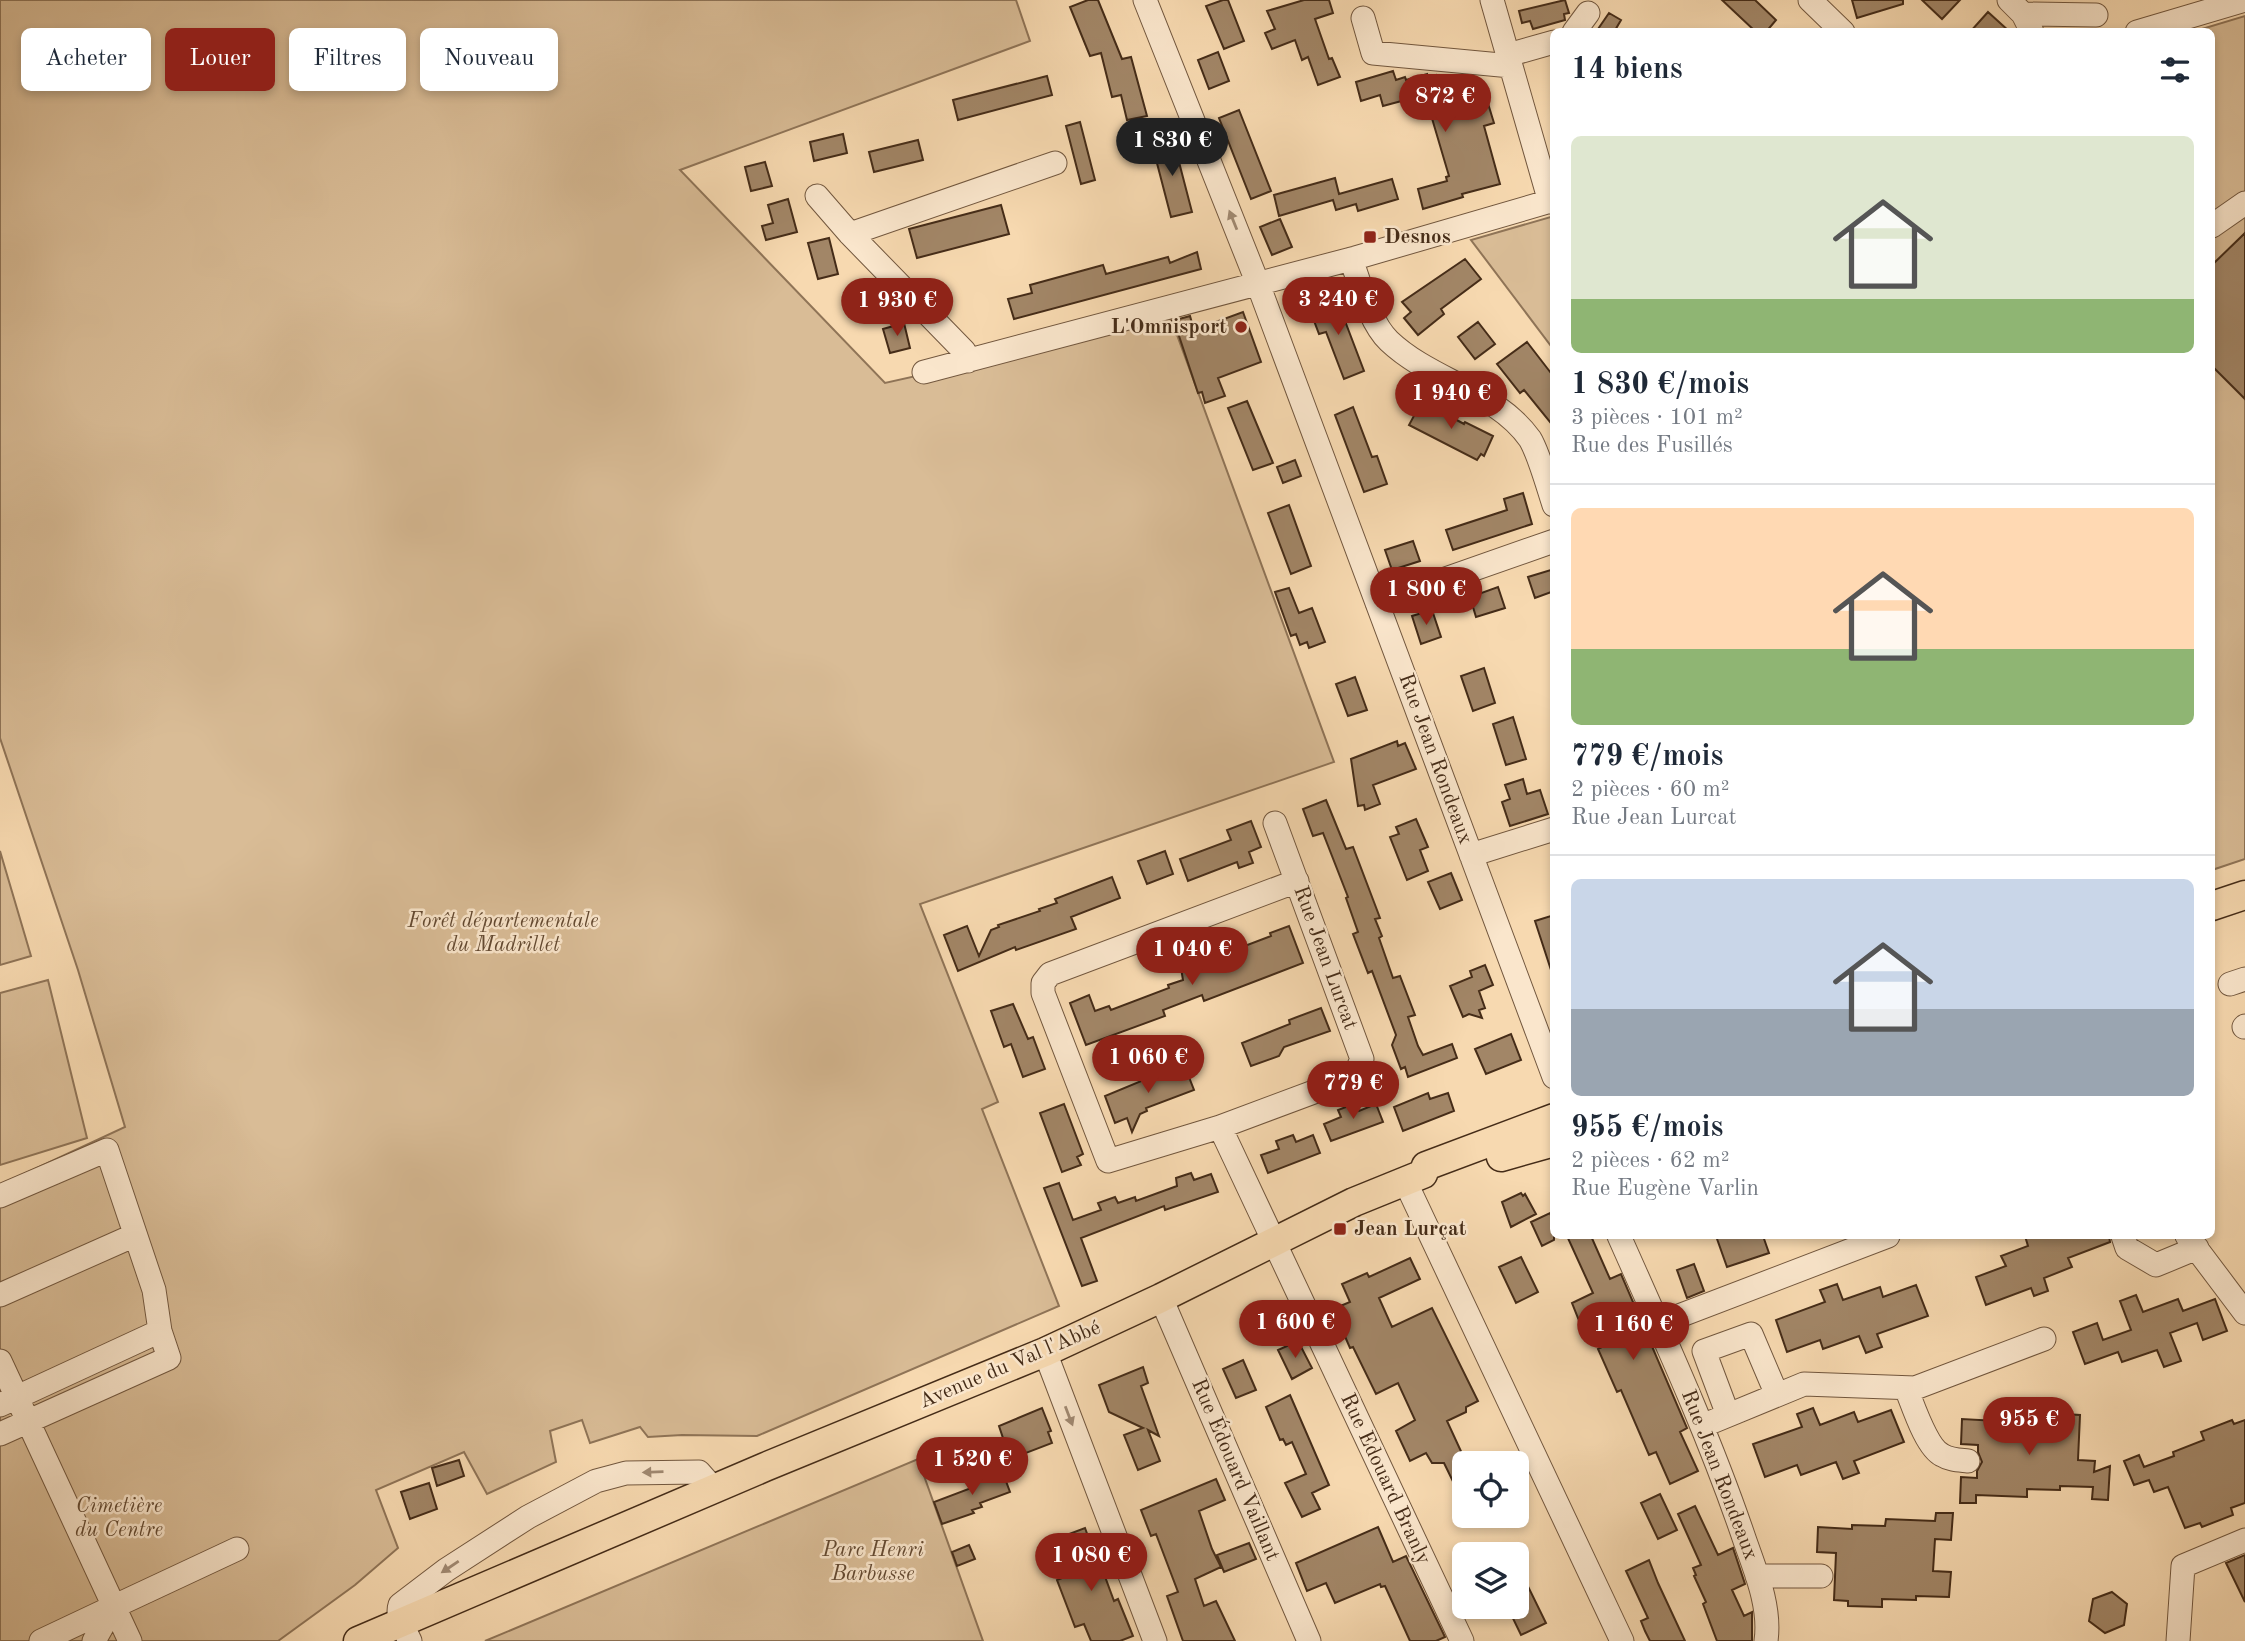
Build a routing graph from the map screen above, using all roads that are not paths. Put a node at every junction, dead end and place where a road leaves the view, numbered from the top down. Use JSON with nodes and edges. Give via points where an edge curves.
{"nodes":[{"id":1,"x":1145,"y":0,"type":"edge"},
{"id":2,"x":1492,"y":0,"type":"edge"},
{"id":3,"x":1810,"y":0,"type":"edge"},
{"id":4,"x":2245,"y":0,"type":"edge"},
{"id":5,"x":1588,"y":13,"type":"dead end"},
{"id":6,"x":2021,"y":15,"type":"edge"},
{"id":7,"x":2096,"y":15,"type":"edge"},
{"id":8,"x":1363,"y":18,"type":"dead end"},
{"id":9,"x":1577,"y":28,"type":"edge"},
{"id":10,"x":1839,"y":28,"type":"edge"},
{"id":11,"x":2150,"y":28,"type":"edge"},
{"id":12,"x":1550,"y":45,"type":"edge"},
{"id":13,"x":1510,"y":60,"type":"junction"},
{"id":14,"x":1055,"y":163,"type":"dead end"},
{"id":15,"x":1550,"y":194,"type":"edge"},
{"id":16,"x":817,"y":196,"type":"dead end"},
{"id":17,"x":1550,"y":202,"type":"edge"},
{"id":18,"x":2245,"y":203,"type":"edge"},
{"id":19,"x":2215,"y":224,"type":"edge"},
{"id":20,"x":850,"y":234,"type":"junction"},
{"id":21,"x":1351,"y":259,"type":"junction"},
{"id":22,"x":1258,"y":284,"type":"junction"},
{"id":23,"x":968,"y":360,"type":"junction"},
{"id":24,"x":924,"y":372,"type":"dead end"},
{"id":25,"x":1550,"y":494,"type":"edge"},
{"id":26,"x":1550,"y":542,"type":"edge"},
{"id":27,"x":1377,"y":603,"type":"junction"},
{"id":28,"x":1275,"y":823,"type":"dead end"},
{"id":29,"x":1550,"y":830,"type":"edge"},
{"id":30,"x":1471,"y":855,"type":"junction"},
{"id":31,"x":1297,"y":881,"type":"junction"},
{"id":32,"x":2245,"y":895,"type":"edge"},
{"id":33,"x":2215,"y":905,"type":"edge"},
{"id":34,"x":1548,"y":1041,"type":"edge"},
{"id":35,"x":1550,"y":1120,"type":"edge"},
{"id":36,"x":1220,"y":1127,"type":"junction"},
{"id":37,"x":1550,"y":1143,"type":"edge"},
{"id":38,"x":1414,"y":1177,"type":"junction"},
{"id":39,"x":0,"y":1196,"type":"edge"},
{"id":40,"x":135,"y":1234,"type":"junction"},
{"id":41,"x":1620,"y":1239,"type":"edge"},
{"id":42,"x":1880,"y":1239,"type":"edge"},
{"id":43,"x":2124,"y":1239,"type":"edge"},
{"id":44,"x":1273,"y":1241,"type":"junction"},
{"id":45,"x":2192,"y":1242,"type":"edge"},
{"id":46,"x":0,"y":1295,"type":"edge"},
{"id":47,"x":1161,"y":1298,"type":"junction"},
{"id":48,"x":2245,"y":1313,"type":"edge"},
{"id":49,"x":1658,"y":1324,"type":"junction"},
{"id":50,"x":160,"y":1331,"type":"junction"},
{"id":51,"x":2043,"y":1339,"type":"dead end"},
{"id":52,"x":1045,"y":1352,"type":"junction"},
{"id":53,"x":0,"y":1361,"type":"edge"},
{"id":54,"x":1906,"y":1388,"type":"junction"},
{"id":55,"x":1777,"y":1395,"type":"junction"},
{"id":56,"x":8,"y":1401,"type":"edge"},
{"id":57,"x":1728,"y":1415,"type":"junction"},
{"id":58,"x":27,"y":1421,"type":"junction"},
{"id":59,"x":1702,"y":1426,"type":"junction"},
{"id":60,"x":0,"y":1434,"type":"edge"},
{"id":61,"x":1968,"y":1461,"type":"dead end"},
{"id":62,"x":714,"y":1489,"type":"junction"},
{"id":63,"x":2245,"y":1540,"type":"edge"},
{"id":64,"x":237,"y":1549,"type":"dead end"},
{"id":65,"x":1757,"y":1576,"type":"junction"},
{"id":66,"x":1821,"y":1576,"type":"dead end"},
{"id":67,"x":113,"y":1607,"type":"junction"},
{"id":68,"x":405,"y":1631,"type":"edge"},
{"id":69,"x":41,"y":1641,"type":"edge"},
{"id":70,"x":94,"y":1641,"type":"edge"},
{"id":71,"x":130,"y":1641,"type":"edge"},
{"id":72,"x":358,"y":1641,"type":"edge"},
{"id":73,"x":1155,"y":1641,"type":"edge"},
{"id":74,"x":1309,"y":1641,"type":"edge"},
{"id":75,"x":1462,"y":1641,"type":"edge"},
{"id":76,"x":1622,"y":1641,"type":"edge"},
{"id":77,"x":1766,"y":1641,"type":"edge"},
{"id":78,"x":2178,"y":1641,"type":"edge"}],
"edges":[{"from":22,"to":1,"type":"street","name":"Rue Jean Rondeaux","one_way":true},
{"from":2,"to":13,"type":"street"},
{"from":3,"to":10,"type":"street"},
{"from":4,"to":11,"type":"street"},
{"from":5,"to":9,"type":"street"},
{"from":6,"to":7,"type":"street"},
{"from":8,"to":13,"type":"street","via":[[1373,53]]},
{"from":12,"to":13,"type":"street"},
{"from":13,"to":15,"type":"street"},
{"from":14,"to":20,"type":"street"},
{"from":16,"to":20,"type":"street"},
{"from":17,"to":21,"type":"street"},
{"from":18,"to":19,"type":"street"},
{"from":20,"to":23,"type":"street"},
{"from":21,"to":22,"type":"street"},
{"from":21,"to":25,"type":"street","via":[[1366,303],[1388,340],[1504,412],[1531,441]]},
{"from":22,"to":23,"type":"street"},
{"from":22,"to":27,"type":"street","name":"Rue Jean Rondeaux"},
{"from":23,"to":24,"type":"street"},
{"from":26,"to":27,"type":"street"},
{"from":27,"to":30,"type":"street","name":"Rue Jean Rondeaux"},
{"from":28,"to":31,"type":"street","name":"Rue Jean Lurcat"},
{"from":29,"to":30,"type":"street"},
{"from":30,"to":34,"type":"street","name":"Rue Jean Rondeaux"},
{"from":31,"to":36,"type":"street","name":"Rue Jean Lurcat","via":[[1362,1059],[1354,1077]]},
{"from":31,"to":36,"type":"street","name":"Rue Jean Lurcat","via":[[1050,974],[1044,983],[1043,993],[1108,1161]]},
{"from":32,"to":33,"type":"main road"},
{"from":35,"to":38,"type":"main road","name":"Avenue du Val l'Abbé","via":[[1426,1166]]},
{"from":36,"to":44,"type":"street"},
{"from":37,"to":38,"type":"main road","name":"Avenue du Val l'Abbé","via":[[1430,1179]]},
{"from":38,"to":44,"type":"main road","name":"Avenue du Val l'Abbé"},
{"from":38,"to":76,"type":"street"},
{"from":39,"to":40,"type":"street","via":[[107,1150]]},
{"from":40,"to":46,"type":"street"},
{"from":40,"to":50,"type":"street","via":[[154,1290]]},
{"from":41,"to":49,"type":"street","name":"Rue Jean Rondeaux"},
{"from":42,"to":49,"type":"street"},
{"from":43,"to":45,"type":"street","via":[[2127,1248],[2156,1265]]},
{"from":44,"to":47,"type":"main road","name":"Avenue du Val l'Abbé"},
{"from":44,"to":75,"type":"street","name":"Rue Edouard Branly"},
{"from":45,"to":48,"type":"street"},
{"from":47,"to":52,"type":"main road","name":"Avenue du Val l'Abbé"},
{"from":47,"to":74,"type":"street","name":"Rue Édouard Vaillant"},
{"from":49,"to":59,"type":"street","name":"Rue Jean Rondeaux"},
{"from":50,"to":56,"type":"street"},
{"from":50,"to":58,"type":"street","via":[[169,1358]]},
{"from":51,"to":54,"type":"street"},
{"from":52,"to":62,"type":"main road","name":"Avenue du Val l'Abbé"},
{"from":52,"to":73,"type":"street","one_way":true},
{"from":53,"to":56,"type":"street"},
{"from":54,"to":55,"type":"street","via":[[1804,1384]]},
{"from":54,"to":61,"type":"street","via":[[1938,1454]]},
{"from":55,"to":57,"type":"street"},
{"from":55,"to":57,"type":"street","via":[[1751,1334],[1704,1352]]},
{"from":56,"to":58,"type":"street"},
{"from":57,"to":59,"type":"street"},
{"from":58,"to":60,"type":"street"},
{"from":58,"to":67,"type":"street"},
{"from":59,"to":65,"type":"street","name":"Rue Jean Rondeaux"},
{"from":62,"to":68,"type":"main road","name":"Avenue du Val l'Abbé"},
{"from":62,"to":68,"type":"street","one_way":true,"via":[[699,1472],[626,1473],[596,1481],[528,1517],[400,1605]]},
{"from":63,"to":78,"type":"street","via":[[2183,1566]]},
{"from":64,"to":67,"type":"street"},
{"from":65,"to":66,"type":"street"},
{"from":65,"to":77,"type":"street","name":"Rue Jean Rondeaux","via":[[1769,1623]]},
{"from":67,"to":69,"type":"street"},
{"from":67,"to":70,"type":"street"},
{"from":67,"to":71,"type":"street"},
{"from":68,"to":72,"type":"main road","name":"Avenue du Val l'Abbé"}]}
